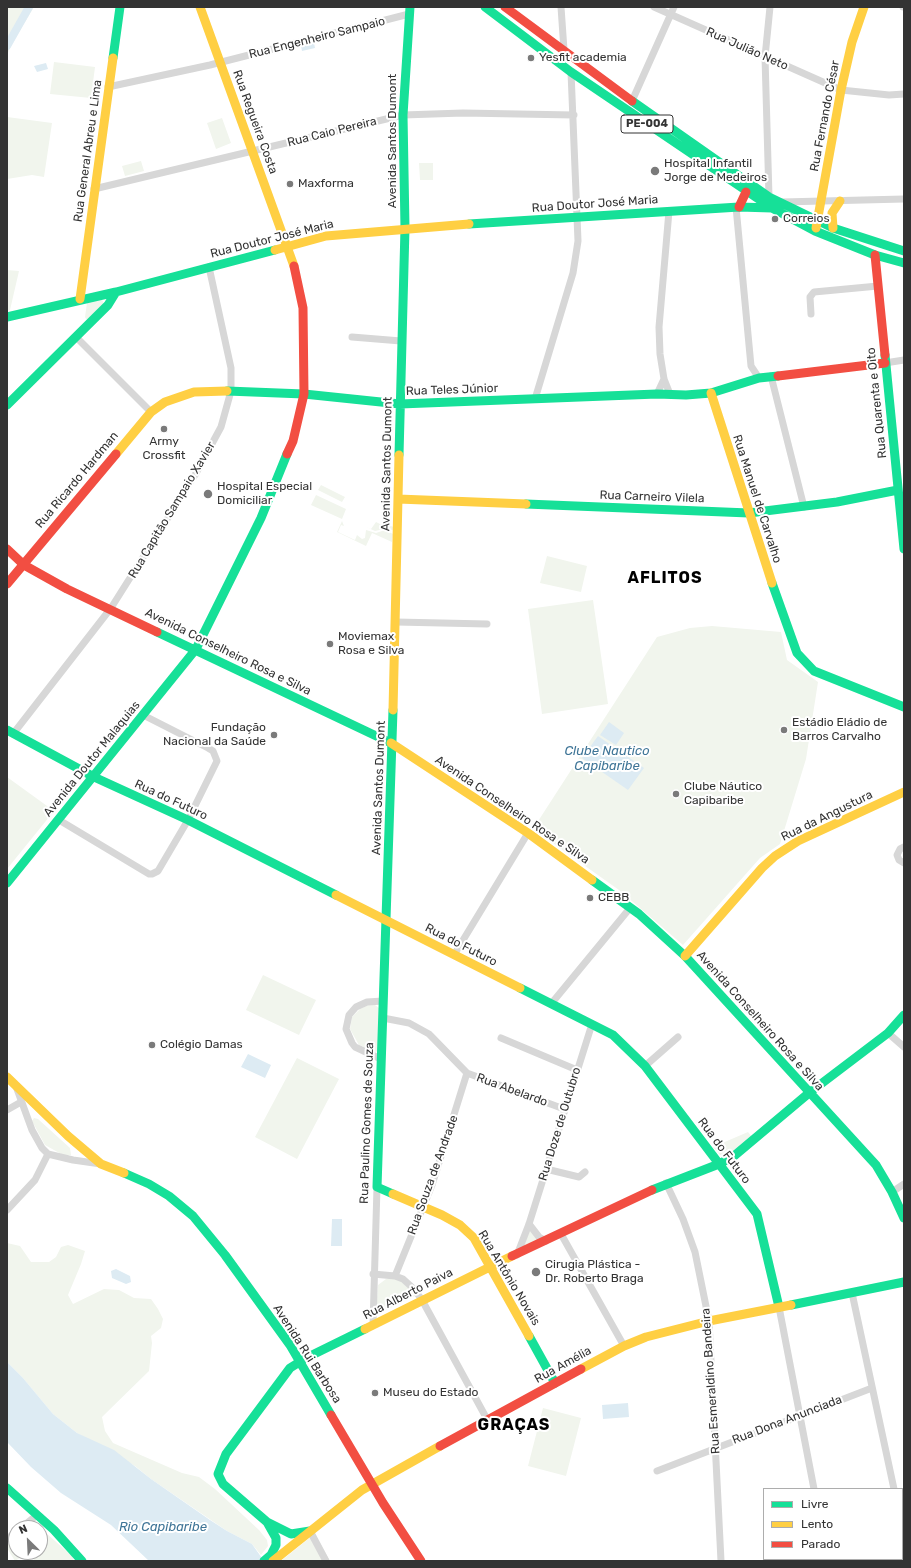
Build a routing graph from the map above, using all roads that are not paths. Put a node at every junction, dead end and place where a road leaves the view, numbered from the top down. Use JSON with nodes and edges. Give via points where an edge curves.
{"nodes":[{"id":1,"x":120,"y":7,"type":"edge"},
{"id":2,"x":200,"y":7,"type":"edge"},
{"id":3,"x":485,"y":7,"type":"edge"},
{"id":4,"x":504,"y":7,"type":"edge"},
{"id":5,"x":561,"y":7,"type":"edge"},
{"id":6,"x":654,"y":7,"type":"edge"},
{"id":7,"x":674,"y":7,"type":"edge"},
{"id":8,"x":770,"y":7,"type":"edge"},
{"id":9,"x":864,"y":7,"type":"edge"},
{"id":10,"x":409,"y":11,"type":"edge"},
{"id":11,"x":671,"y":15,"type":"junction"},
{"id":12,"x":564,"y":50,"type":"junction"},
{"id":13,"x":765,"y":57,"type":"junction"},
{"id":14,"x":220,"y":62,"type":"junction"},
{"id":15,"x":571,"y":72,"type":"junction"},
{"id":16,"x":108,"y":87,"type":"junction"},
{"id":17,"x":841,"y":90,"type":"junction"},
{"id":18,"x":904,"y":94,"type":"edge"},
{"id":19,"x":632,"y":101,"type":"junction"},
{"id":20,"x":403,"y":115,"type":"junction"},
{"id":21,"x":574,"y":115,"type":"junction"},
{"id":22,"x":252,"y":152,"type":"junction"},
{"id":23,"x":94,"y":189,"type":"junction"},
{"id":24,"x":746,"y":192,"type":"junction"},
{"id":25,"x":769,"y":197,"type":"junction"},
{"id":26,"x":904,"y":199,"type":"edge"},
{"id":27,"x":822,"y":201,"type":"junction"},
{"id":28,"x":840,"y":201,"type":"junction"},
{"id":29,"x":775,"y":205,"type":"junction"},
{"id":30,"x":737,"y":207,"type":"junction"},
{"id":31,"x":669,"y":211,"type":"junction"},
{"id":32,"x":578,"y":217,"type":"junction"},
{"id":33,"x":818,"y":222,"type":"junction"},
{"id":34,"x":405,"y":228,"type":"junction"},
{"id":35,"x":833,"y":228,"type":"junction"},
{"id":36,"x":815,"y":231,"type":"junction"},
{"id":37,"x":288,"y":246,"type":"junction"},
{"id":38,"x":904,"y":251,"type":"edge"},
{"id":39,"x":875,"y":255,"type":"junction"},
{"id":40,"x":904,"y":263,"type":"edge"},
{"id":41,"x":209,"y":267,"type":"junction"},
{"id":42,"x":878,"y":286,"type":"junction"},
{"id":43,"x":116,"y":292,"type":"junction"},
{"id":44,"x":103,"y":294,"type":"junction"},
{"id":45,"x":80,"y":299,"type":"junction"},
{"id":46,"x":109,"y":303,"type":"junction"},
{"id":47,"x":811,"y":314,"type":"dead end"},
{"id":48,"x":7,"y":317,"type":"edge"},
{"id":49,"x":76,"y":336,"type":"junction"},
{"id":50,"x":352,"y":337,"type":"dead end"},
{"id":51,"x":401,"y":340,"type":"junction"},
{"id":52,"x":904,"y":360,"type":"edge"},
{"id":53,"x":885,"y":363,"type":"junction"},
{"id":54,"x":751,"y":366,"type":"junction"},
{"id":55,"x":770,"y":376,"type":"junction"},
{"id":56,"x":759,"y":378,"type":"junction"},
{"id":57,"x":664,"y":379,"type":"junction"},
{"id":58,"x":746,"y":381,"type":"junction"},
{"id":59,"x":231,"y":391,"type":"junction"},
{"id":60,"x":711,"y":393,"type":"junction"},
{"id":61,"x":304,"y":394,"type":"junction"},
{"id":62,"x":657,"y":394,"type":"junction"},
{"id":63,"x":670,"y":394,"type":"junction"},
{"id":64,"x":535,"y":399,"type":"junction"},
{"id":65,"x":400,"y":404,"type":"junction"},
{"id":66,"x":7,"y":405,"type":"edge"},
{"id":67,"x":151,"y":412,"type":"junction"},
{"id":68,"x":901,"y":489,"type":"edge"},
{"id":69,"x":398,"y":499,"type":"junction"},
{"id":70,"x":804,"y":507,"type":"junction"},
{"id":71,"x":749,"y":513,"type":"junction"},
{"id":72,"x":7,"y":549,"type":"edge"},
{"id":73,"x":904,"y":549,"type":"edge"},
{"id":74,"x":24,"y":565,"type":"junction"},
{"id":75,"x":7,"y":584,"type":"edge"},
{"id":76,"x":111,"y":608,"type":"junction"},
{"id":77,"x":396,"y":622,"type":"junction"},
{"id":78,"x":487,"y":624,"type":"dead end"},
{"id":79,"x":196,"y":649,"type":"junction"},
{"id":80,"x":904,"y":707,"type":"edge"},
{"id":81,"x":143,"y":715,"type":"junction"},
{"id":82,"x":10,"y":732,"type":"edge"},
{"id":83,"x":392,"y":744,"type":"junction"},
{"id":84,"x":94,"y":777,"type":"junction"},
{"id":85,"x":904,"y":792,"type":"edge"},
{"id":86,"x":59,"y":820,"type":"junction"},
{"id":87,"x":188,"y":820,"type":"junction"},
{"id":88,"x":528,"y":833,"type":"junction"},
{"id":89,"x":904,"y":847,"type":"edge"},
{"id":90,"x":904,"y":863,"type":"edge"},
{"id":91,"x":7,"y":883,"type":"edge"},
{"id":92,"x":630,"y":908,"type":"junction"},
{"id":93,"x":387,"y":922,"type":"junction"},
{"id":94,"x":454,"y":955,"type":"junction"},
{"id":95,"x":684,"y":956,"type":"junction"},
{"id":96,"x":383,"y":1002,"type":"junction"},
{"id":97,"x":551,"y":1004,"type":"junction"},
{"id":98,"x":904,"y":1015,"type":"edge"},
{"id":99,"x":383,"y":1018,"type":"junction"},
{"id":100,"x":592,"y":1024,"type":"junction"},
{"id":101,"x":888,"y":1033,"type":"junction"},
{"id":102,"x":678,"y":1037,"type":"dead end"},
{"id":103,"x":501,"y":1038,"type":"dead end"},
{"id":104,"x":904,"y":1047,"type":"edge"},
{"id":105,"x":381,"y":1059,"type":"junction"},
{"id":106,"x":645,"y":1066,"type":"junction"},
{"id":107,"x":577,"y":1070,"type":"junction"},
{"id":108,"x":467,"y":1073,"type":"junction"},
{"id":109,"x":7,"y":1077,"type":"edge"},
{"id":110,"x":17,"y":1088,"type":"junction"},
{"id":111,"x":809,"y":1093,"type":"junction"},
{"id":112,"x":21,"y":1102,"type":"junction"},
{"id":113,"x":564,"y":1109,"type":"junction"},
{"id":114,"x":7,"y":1110,"type":"edge"},
{"id":115,"x":48,"y":1154,"type":"junction"},
{"id":116,"x":101,"y":1164,"type":"junction"},
{"id":117,"x":719,"y":1164,"type":"junction"},
{"id":118,"x":546,"y":1169,"type":"junction"},
{"id":119,"x":585,"y":1172,"type":"dead end"},
{"id":120,"x":666,"y":1184,"type":"junction"},
{"id":121,"x":904,"y":1184,"type":"edge"},
{"id":122,"x":376,"y":1187,"type":"junction"},
{"id":123,"x":892,"y":1192,"type":"junction"},
{"id":124,"x":423,"y":1207,"type":"junction"},
{"id":125,"x":7,"y":1210,"type":"edge"},
{"id":126,"x":904,"y":1218,"type":"edge"},
{"id":127,"x":529,"y":1224,"type":"junction"},
{"id":128,"x":561,"y":1234,"type":"junction"},
{"id":129,"x":546,"y":1241,"type":"junction"},
{"id":130,"x":517,"y":1255,"type":"junction"},
{"id":131,"x":491,"y":1266,"type":"junction"},
{"id":132,"x":373,"y":1274,"type":"junction"},
{"id":133,"x":395,"y":1276,"type":"junction"},
{"id":134,"x":904,"y":1282,"type":"edge"},
{"id":135,"x":852,"y":1292,"type":"junction"},
{"id":136,"x":422,"y":1300,"type":"junction"},
{"id":137,"x":779,"y":1307,"type":"junction"},
{"id":138,"x":709,"y":1321,"type":"junction"},
{"id":139,"x":373,"y":1325,"type":"junction"},
{"id":140,"x":624,"y":1346,"type":"junction"},
{"id":141,"x":299,"y":1362,"type":"junction"},
{"id":142,"x":555,"y":1383,"type":"junction"},
{"id":143,"x":872,"y":1388,"type":"junction"},
{"id":144,"x":799,"y":1415,"type":"junction"},
{"id":145,"x":488,"y":1421,"type":"junction"},
{"id":146,"x":716,"y":1447,"type":"junction"},
{"id":147,"x":657,"y":1471,"type":"dead end"},
{"id":148,"x":372,"y":1483,"type":"junction"},
{"id":149,"x":7,"y":1488,"type":"edge"},
{"id":150,"x":814,"y":1488,"type":"edge"},
{"id":151,"x":894,"y":1488,"type":"edge"},
{"id":152,"x":37,"y":1515,"type":"junction"},
{"id":153,"x":31,"y":1520,"type":"edge"},
{"id":154,"x":267,"y":1522,"type":"junction"},
{"id":155,"x":310,"y":1531,"type":"junction"},
{"id":156,"x":82,"y":1561,"type":"edge"},
{"id":157,"x":267,"y":1561,"type":"edge"},
{"id":158,"x":326,"y":1561,"type":"edge"},
{"id":159,"x":421,"y":1561,"type":"edge"},
{"id":160,"x":721,"y":1561,"type":"edge"}],
"edges":[{"from":1,"to":16,"type":"street","name":"Rua General Abreu e Lima"},
{"from":2,"to":14,"type":"street","name":"Rua Regueira Costa"},
{"from":3,"to":15,"type":"street","number":"PE-004"},
{"from":4,"to":12,"type":"street","number":"PE-004"},
{"from":5,"to":12,"type":"street"},
{"from":6,"to":11,"type":"street","name":"Rua Julião Neto"},
{"from":7,"to":11,"type":"street"},
{"from":8,"to":13,"type":"street"},
{"from":9,"to":17,"type":"street","name":"Rua Fernando César","via":[[852,42]]},
{"from":10,"to":14,"type":"street","name":"Rua Engenheiro Sampaio"},
{"from":10,"to":20,"type":"street","name":"Avenida Santos Dumont"},
{"from":11,"to":13,"type":"street","name":"Rua Julião Neto"},
{"from":11,"to":19,"type":"street"},
{"from":12,"to":19,"type":"street","number":"PE-004"},
{"from":13,"to":17,"type":"street","name":"Rua Julião Neto"},
{"from":13,"to":25,"type":"street"},
{"from":14,"to":16,"type":"street","name":"Rua Engenheiro Sampaio"},
{"from":14,"to":22,"type":"street","name":"Rua Regueira Costa"},
{"from":15,"to":21,"type":"street"},
{"from":15,"to":24,"type":"street","number":"PE-004"},
{"from":16,"to":23,"type":"street","name":"Rua General Abreu e Lima"},
{"from":17,"to":18,"type":"street","name":"Rua Julião Neto"},
{"from":17,"to":27,"type":"street","name":"Rua Fernando César"},
{"from":19,"to":25,"type":"street","number":"PE-004"},
{"from":20,"to":21,"type":"street","name":"Rua Caio Pereira"},
{"from":20,"to":22,"type":"street","name":"Rua Caio Pereira"},
{"from":20,"to":34,"type":"street","name":"Avenida Santos Dumont"},
{"from":21,"to":32,"type":"street"},
{"from":22,"to":23,"type":"street","name":"Rua Caio Pereira"},
{"from":22,"to":37,"type":"street","name":"Rua Regueira Costa"},
{"from":23,"to":45,"type":"street","name":"Rua General Abreu e Lima"},
{"from":24,"to":29,"type":"street","number":"PE-004"},
{"from":24,"to":30,"type":"street"},
{"from":25,"to":29,"type":"street","number":"PE-004"},
{"from":26,"to":28,"type":"street","name":"Rua Doutor José Maria"},
{"from":27,"to":28,"type":"street","name":"Rua Doutor José Maria"},
{"from":27,"to":29,"type":"street","name":"Rua Doutor José Maria"},
{"from":27,"to":33,"type":"street","name":"Rua Fernando César"},
{"from":28,"to":35,"type":"street","via":[[832,213]]},
{"from":29,"to":30,"type":"street","name":"Rua Doutor José Maria"},
{"from":29,"to":33,"type":"street","number":"PE-004"},
{"from":29,"to":36,"type":"street","number":"PE-004"},
{"from":30,"to":31,"type":"street","name":"Rua Doutor José Maria"},
{"from":30,"to":54,"type":"street"},
{"from":31,"to":32,"type":"street","name":"Rua Doutor José Maria"},
{"from":31,"to":57,"type":"street","via":[[659,327]]},
{"from":32,"to":34,"type":"street","name":"Rua Doutor José Maria"},
{"from":32,"to":64,"type":"street","via":[[578,241],[573,273]]},
{"from":33,"to":35,"type":"street","number":"PE-004"},
{"from":33,"to":36,"type":"street","name":"Rua Fernando César"},
{"from":34,"to":37,"type":"street","name":"Rua Doutor José Maria","via":[[326,236]]},
{"from":34,"to":51,"type":"street","name":"Avenida Santos Dumont"},
{"from":35,"to":38,"type":"street","number":"PE-004"},
{"from":36,"to":39,"type":"street","number":"PE-004"},
{"from":37,"to":41,"type":"street","name":"Rua Doutor José Maria"},
{"from":37,"to":61,"type":"street","name":"Rua Regueira Costa","via":[[303,308]]},
{"from":39,"to":40,"type":"street","number":"PE-004"},
{"from":39,"to":42,"type":"street","name":"Rua Quarenta e Oito"},
{"from":41,"to":43,"type":"street","name":"Rua Doutor José Maria"},
{"from":41,"to":59,"type":"street","name":"Rua Capitão Sampaio Xavier","via":[[231,368]]},
{"from":42,"to":47,"type":"street","via":[[814,292],[810,297]]},
{"from":42,"to":53,"type":"street","name":"Rua Quarenta e Oito"},
{"from":43,"to":44,"type":"street","name":"Rua Doutor José Maria"},
{"from":43,"to":46,"type":"street"},
{"from":44,"to":45,"type":"street","name":"Rua Doutor José Maria"},
{"from":44,"to":46,"type":"street"},
{"from":45,"to":48,"type":"street","name":"Rua Doutor José Maria"},
{"from":46,"to":49,"type":"street"},
{"from":49,"to":66,"type":"street"},
{"from":49,"to":67,"type":"street"},
{"from":50,"to":51,"type":"street"},
{"from":51,"to":65,"type":"street","name":"Avenida Santos Dumont"},
{"from":52,"to":53,"type":"street"},
{"from":53,"to":55,"type":"street","name":"Rua Teles Júnior"},
{"from":53,"to":68,"type":"street","name":"Rua Quarenta e Oito"},
{"from":54,"to":56,"type":"street"},
{"from":54,"to":58,"type":"street"},
{"from":55,"to":56,"type":"street","name":"Rua Teles Júnior"},
{"from":55,"to":70,"type":"street"},
{"from":56,"to":58,"type":"street","name":"Rua Teles Júnior"},
{"from":57,"to":62,"type":"street"},
{"from":57,"to":63,"type":"street"},
{"from":58,"to":60,"type":"street","name":"Rua Teles Júnior"},
{"from":59,"to":61,"type":"street","name":"Rua Teles Júnior"},
{"from":59,"to":67,"type":"street","name":"Rua Teles Júnior","via":[[194,392],[165,402]]},
{"from":59,"to":76,"type":"street","name":"Rua Capitão Sampaio Xavier","via":[[221,427],[198,470]]},
{"from":60,"to":63,"type":"street","name":"Rua Teles Júnior"},
{"from":60,"to":71,"type":"street","name":"Rua Manuel de Carvalho"},
{"from":61,"to":65,"type":"street","name":"Rua Teles Júnior"},
{"from":61,"to":79,"type":"street","name":"Avenida Doutor Malaquias","via":[[290,448],[261,518]]},
{"from":62,"to":63,"type":"street","name":"Rua Teles Júnior"},
{"from":62,"to":64,"type":"street","name":"Rua Teles Júnior"},
{"from":64,"to":65,"type":"street","name":"Rua Teles Júnior"},
{"from":65,"to":69,"type":"street","name":"Avenida Santos Dumont"},
{"from":67,"to":74,"type":"street","name":"Rua Ricardo Hardman"},
{"from":68,"to":70,"type":"street","name":"Rua Carneiro Vilela"},
{"from":68,"to":73,"type":"street","name":"Rua Quarenta e Oito"},
{"from":69,"to":71,"type":"street","name":"Rua Carneiro Vilela"},
{"from":69,"to":77,"type":"street","name":"Avenida Santos Dumont"},
{"from":70,"to":71,"type":"street","name":"Rua Carneiro Vilela"},
{"from":71,"to":80,"type":"street","name":"Rua Manuel de Carvalho","via":[[797,653],[814,671]]},
{"from":72,"to":74,"type":"street","name":"Avenida Conselheiro Rosa e Silva"},
{"from":74,"to":75,"type":"street","name":"Rua Ricardo Hardman"},
{"from":74,"to":76,"type":"street","name":"Avenida Conselheiro Rosa e Silva","via":[[67,589]]},
{"from":76,"to":79,"type":"street","name":"Avenida Conselheiro Rosa e Silva"},
{"from":76,"to":82,"type":"street","name":"Rua Capitão Sampaio Xavier"},
{"from":77,"to":78,"type":"street"},
{"from":77,"to":83,"type":"street","name":"Avenida Santos Dumont"},
{"from":79,"to":81,"type":"street","name":"Avenida Doutor Malaquias"},
{"from":79,"to":83,"type":"street","name":"Avenida Conselheiro Rosa e Silva"},
{"from":81,"to":84,"type":"street","name":"Avenida Doutor Malaquias"},
{"from":81,"to":87,"type":"street","via":[[208,748],[216,756],[216,766]]},
{"from":82,"to":84,"type":"street","name":"Rua do Futuro"},
{"from":83,"to":88,"type":"street","name":"Avenida Conselheiro Rosa e Silva"},
{"from":83,"to":93,"type":"street","name":"Avenida Santos Dumont"},
{"from":84,"to":86,"type":"street","name":"Avenida Doutor Malaquias"},
{"from":84,"to":87,"type":"street","name":"Rua do Futuro"},
{"from":85,"to":95,"type":"street","name":"Rua da Angustura","via":[[798,841],[775,856]]},
{"from":86,"to":87,"type":"street","via":[[152,874],[158,871]]},
{"from":86,"to":91,"type":"street","name":"Avenida Doutor Malaquias"},
{"from":87,"to":93,"type":"street","name":"Rua do Futuro"},
{"from":88,"to":92,"type":"street","name":"Avenida Conselheiro Rosa e Silva"},
{"from":88,"to":94,"type":"street"},
{"from":89,"to":90,"type":"street","via":[[897,855]]},
{"from":92,"to":95,"type":"street","name":"Avenida Conselheiro Rosa e Silva"},
{"from":92,"to":97,"type":"street"},
{"from":93,"to":94,"type":"street","name":"Rua do Futuro"},
{"from":93,"to":96,"type":"street","name":"Rua Paulino Gomes de Souza"},
{"from":94,"to":97,"type":"street","name":"Rua do Futuro"},
{"from":95,"to":111,"type":"street","name":"Avenida Conselheiro Rosa e Silva"},
{"from":96,"to":99,"type":"street","name":"Rua Paulino Gomes de Souza"},
{"from":96,"to":105,"type":"street","via":[[367,1002],[356,1007],[349,1015],[346,1029],[355,1047]]},
{"from":97,"to":100,"type":"street","name":"Rua do Futuro"},
{"from":98,"to":101,"type":"street","name":"Rua Alberto Paiva"},
{"from":99,"to":105,"type":"street","name":"Rua Paulino Gomes de Souza"},
{"from":99,"to":108,"type":"street","name":"Rua Abelardo","via":[[409,1023],[429,1034]]},
{"from":100,"to":106,"type":"street","name":"Rua do Futuro","via":[[621,1042]]},
{"from":100,"to":107,"type":"street","name":"Rua Doze de Outubro"},
{"from":101,"to":104,"type":"street"},
{"from":101,"to":111,"type":"street","name":"Rua Alberto Paiva"},
{"from":102,"to":106,"type":"street"},
{"from":103,"to":107,"type":"street"},
{"from":105,"to":122,"type":"street","name":"Rua Paulino Gomes de Souza"},
{"from":106,"to":117,"type":"street","name":"Rua do Futuro"},
{"from":107,"to":113,"type":"street","name":"Rua Doze de Outubro"},
{"from":108,"to":113,"type":"street","name":"Rua Abelardo"},
{"from":108,"to":124,"type":"street","name":"Rua Souza de Andrade","via":[[449,1135]]},
{"from":109,"to":110,"type":"street","name":"Avenida Rui Barbosa"},
{"from":110,"to":112,"type":"street","name":"Avenida Rui Barbosa"},
{"from":110,"to":116,"type":"street","name":"Avenida Rui Barbosa"},
{"from":111,"to":117,"type":"street","name":"Rua Alberto Paiva","via":[[746,1147]]},
{"from":111,"to":123,"type":"street","name":"Avenida Conselheiro Rosa e Silva","via":[[876,1165]]},
{"from":112,"to":114,"type":"street"},
{"from":112,"to":115,"type":"street","name":"Avenida Rui Barbosa","via":[[37,1140]]},
{"from":113,"to":118,"type":"street","name":"Rua Doze de Outubro"},
{"from":115,"to":116,"type":"street","name":"Avenida Rui Barbosa"},
{"from":115,"to":125,"type":"street","via":[[35,1180]]},
{"from":116,"to":141,"type":"street","name":"Avenida Rui Barbosa","via":[[149,1184],[194,1216],[265,1309]]},
{"from":117,"to":120,"type":"street","name":"Rua Alberto Paiva"},
{"from":117,"to":137,"type":"street","name":"Rua do Futuro","via":[[757,1214]]},
{"from":118,"to":119,"type":"street","via":[[579,1177]]},
{"from":118,"to":127,"type":"street","name":"Rua Doze de Outubro"},
{"from":120,"to":128,"type":"street","name":"Rua Alberto Paiva"},
{"from":120,"to":138,"type":"street","name":"Rua Esmeraldino Bandeira","via":[[684,1219],[696,1252]]},
{"from":121,"to":123,"type":"street"},
{"from":122,"to":124,"type":"street","name":"Rua Antônio Novais"},
{"from":122,"to":132,"type":"street","name":"Rua Paulino Gomes de Souza"},
{"from":123,"to":126,"type":"street","name":"Avenida Conselheiro Rosa e Silva"},
{"from":124,"to":131,"type":"street","name":"Rua Antônio Novais","via":[[460,1225],[474,1238]]},
{"from":124,"to":133,"type":"street","name":"Rua Souza de Andrade"},
{"from":127,"to":129,"type":"street","via":[[539,1237]]},
{"from":127,"to":130,"type":"street","name":"Rua Doze de Outubro"},
{"from":128,"to":129,"type":"street","name":"Rua Alberto Paiva"},
{"from":128,"to":140,"type":"street"},
{"from":129,"to":130,"type":"street","name":"Rua Alberto Paiva"},
{"from":130,"to":131,"type":"street","name":"Rua Alberto Paiva"},
{"from":131,"to":136,"type":"street","name":"Rua Alberto Paiva"},
{"from":131,"to":142,"type":"street","name":"Rua Antônio Novais"},
{"from":132,"to":133,"type":"street"},
{"from":132,"to":139,"type":"street","name":"Rua Paulino Gomes de Souza"},
{"from":133,"to":136,"type":"street","via":[[408,1283]]},
{"from":134,"to":135,"type":"street","name":"Rua Amélia"},
{"from":135,"to":137,"type":"street","name":"Rua Amélia"},
{"from":135,"to":143,"type":"street"},
{"from":136,"to":139,"type":"street","name":"Rua Alberto Paiva"},
{"from":136,"to":145,"type":"street"},
{"from":137,"to":138,"type":"street","name":"Rua Amélia"},
{"from":137,"to":144,"type":"street"},
{"from":138,"to":140,"type":"street","name":"Rua Amélia","via":[[646,1337]]},
{"from":138,"to":146,"type":"street","name":"Rua Esmeraldino Bandeira"},
{"from":139,"to":141,"type":"street","name":"Rua Alberto Paiva"},
{"from":140,"to":142,"type":"street","name":"Rua Amélia"},
{"from":141,"to":148,"type":"street","name":"Avenida Rui Barbosa"},
{"from":141,"to":154,"type":"street","name":"Rua Alberto Paiva","via":[[290,1368],[220,1463],[218,1474],[223,1484]]},
{"from":142,"to":145,"type":"street","name":"Rua Amélia"},
{"from":143,"to":144,"type":"street","name":"Rua Dona Anunciada"},
{"from":143,"to":151,"type":"street"},
{"from":144,"to":146,"type":"street","name":"Rua Dona Anunciada"},
{"from":144,"to":150,"type":"street"},
{"from":145,"to":148,"type":"street","name":"Rua Amélia"},
{"from":146,"to":147,"type":"street","name":"Rua Dona Anunciada"},
{"from":146,"to":160,"type":"street","name":"Rua Esmeraldino Bandeira"},
{"from":148,"to":155,"type":"street","name":"Rua Amélia"},
{"from":148,"to":159,"type":"street","name":"Avenida Rui Barbosa"},
{"from":149,"to":152,"type":"street"},
{"from":152,"to":153,"type":"street"},
{"from":152,"to":156,"type":"street","via":[[67,1542]]},
{"from":154,"to":155,"type":"street","name":"Rua Alberto Paiva","via":[[292,1534]]},
{"from":154,"to":157,"type":"street","name":"Rua Alberto Paiva","via":[[276,1538],[276,1545]]},
{"from":155,"to":157,"type":"street","name":"Rua Amélia"},
{"from":155,"to":158,"type":"street"}]}
